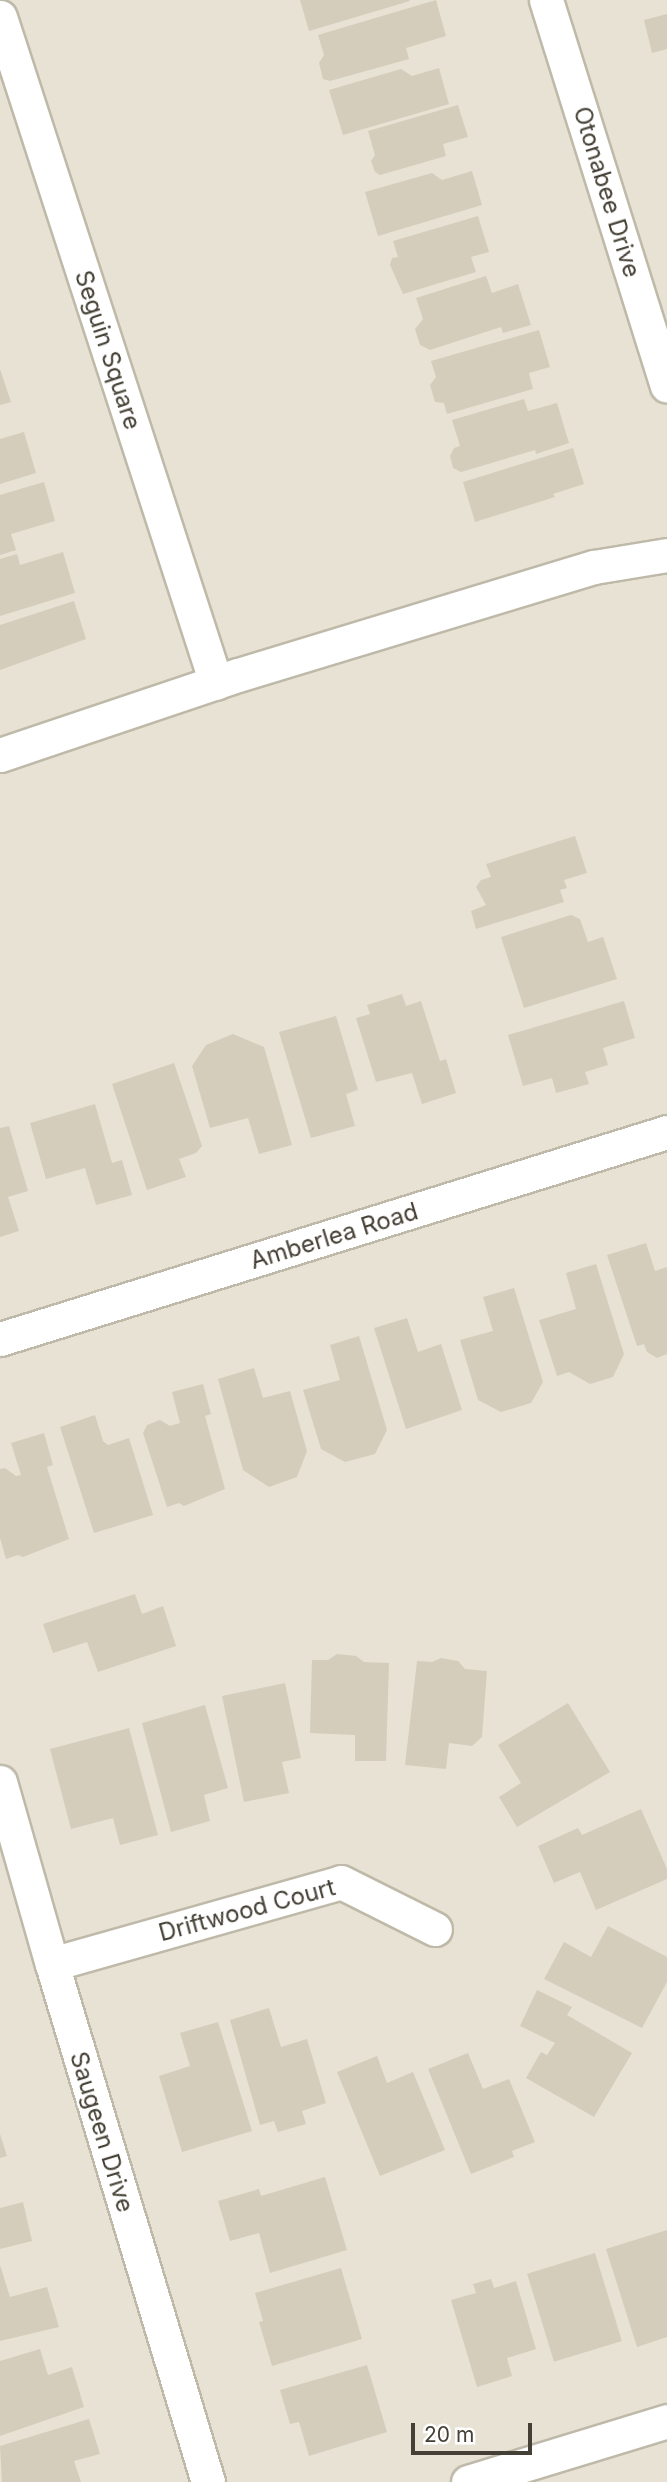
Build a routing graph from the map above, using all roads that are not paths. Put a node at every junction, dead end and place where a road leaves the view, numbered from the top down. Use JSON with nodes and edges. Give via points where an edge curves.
{"nodes":[{"id":1,"x":546,"y":0,"type":"edge"},
{"id":2,"x":0,"y":17,"type":"edge"},
{"id":3,"x":667,"y":385,"type":"edge"},
{"id":4,"x":667,"y":555,"type":"edge"},
{"id":5,"x":216,"y":683,"type":"junction"},
{"id":6,"x":0,"y":755,"type":"edge"},
{"id":7,"x":667,"y":1132,"type":"edge"},
{"id":8,"x":0,"y":1339,"type":"edge"},
{"id":9,"x":0,"y":1782,"type":"edge"},
{"id":10,"x":435,"y":1929,"type":"dead end"},
{"id":11,"x":52,"y":1965,"type":"junction"},
{"id":12,"x":667,"y":2421,"type":"edge"},
{"id":13,"x":208,"y":2482,"type":"edge"},
{"id":14,"x":468,"y":2482,"type":"edge"}],
"edges":[{"from":1,"to":3,"type":"street","name":"Otonabee Drive"},
{"from":2,"to":5,"type":"street","name":"Seguin Square"},
{"from":4,"to":5,"type":"street","via":[[594,567]]},
{"from":5,"to":6,"type":"street"},
{"from":7,"to":8,"type":"street","name":"Amberlea Road"},
{"from":9,"to":11,"type":"street","name":"Saugeen Drive"},
{"from":10,"to":11,"type":"street","name":"Driftwood Court","via":[[341,1882]]},
{"from":11,"to":13,"type":"street","name":"Saugeen Drive"},
{"from":12,"to":14,"type":"street"}]}
